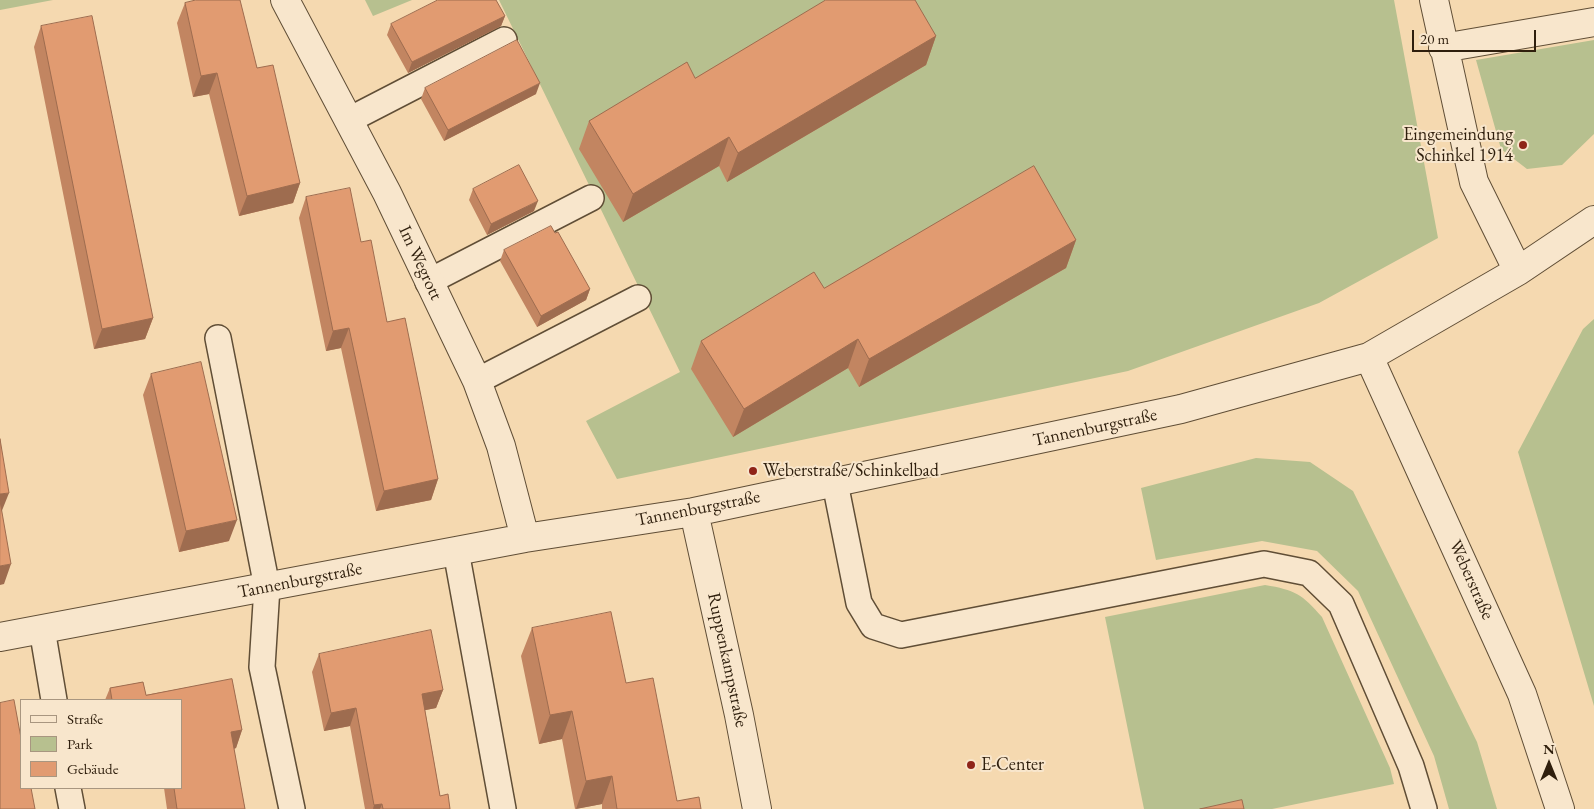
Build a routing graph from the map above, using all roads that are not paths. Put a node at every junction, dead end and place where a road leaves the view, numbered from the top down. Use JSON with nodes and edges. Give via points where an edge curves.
{"nodes":[{"id":1,"x":285,"y":0,"type":"edge"},
{"id":2,"x":1434,"y":0,"type":"edge"},
{"id":3,"x":1594,"y":22,"type":"edge"},
{"id":4,"x":504,"y":40,"type":"dead end"},
{"id":5,"x":1443,"y":48,"type":"junction"},
{"id":6,"x":348,"y":120,"type":"junction"},
{"id":7,"x":591,"y":198,"type":"dead end"},
{"id":8,"x":1594,"y":220,"type":"edge"},
{"id":9,"x":1518,"y":271,"type":"junction"},
{"id":10,"x":428,"y":282,"type":"junction"},
{"id":11,"x":638,"y":298,"type":"dead end"},
{"id":12,"x":218,"y":338,"type":"dead end"},
{"id":13,"x":1369,"y":357,"type":"junction"},
{"id":14,"x":477,"y":381,"type":"junction"},
{"id":15,"x":835,"y":483,"type":"junction"},
{"id":16,"x":694,"y":512,"type":"junction"},
{"id":17,"x":525,"y":538,"type":"junction"},
{"id":18,"x":456,"y":551,"type":"junction"},
{"id":19,"x":267,"y":587,"type":"junction"},
{"id":20,"x":42,"y":629,"type":"junction"},
{"id":21,"x":0,"y":637,"type":"edge"},
{"id":22,"x":54,"y":699,"type":"edge"},
{"id":23,"x":68,"y":789,"type":"edge"},
{"id":24,"x":72,"y":809,"type":"edge"},
{"id":25,"x":292,"y":809,"type":"edge"},
{"id":26,"x":503,"y":809,"type":"edge"},
{"id":27,"x":757,"y":809,"type":"edge"},
{"id":28,"x":1424,"y":809,"type":"edge"},
{"id":29,"x":1560,"y":809,"type":"edge"}],
"edges":[{"from":1,"to":6,"type":"street","name":"Im Wegrott"},
{"from":2,"to":5,"type":"street"},
{"from":3,"to":5,"type":"street"},
{"from":4,"to":6,"type":"lane"},
{"from":5,"to":9,"type":"street","via":[[1474,182]]},
{"from":6,"to":10,"type":"street","name":"Im Wegrott"},
{"from":7,"to":10,"type":"lane"},
{"from":8,"to":9,"type":"street","name":"Tannenburgstraße"},
{"from":9,"to":13,"type":"street","name":"Tannenburgstraße"},
{"from":10,"to":14,"type":"street","name":"Im Wegrott"},
{"from":11,"to":14,"type":"lane"},
{"from":12,"to":19,"type":"lane"},
{"from":13,"to":15,"type":"street","name":"Tannenburgstraße","via":[[1181,409]]},
{"from":13,"to":29,"type":"street","name":"Weberstraße","via":[[1522,694]]},
{"from":14,"to":17,"type":"street","name":"Im Wegrott","via":[[501,446]]},
{"from":15,"to":16,"type":"street","name":"Tannenburgstraße"},
{"from":15,"to":28,"type":"lane","via":[[859,603],[873,626],[901,635],[1264,564],[1309,573],[1341,604],[1411,766]]},
{"from":16,"to":17,"type":"street","name":"Tannenburgstraße"},
{"from":16,"to":27,"type":"street","name":"Ruppenkampstraße"},
{"from":17,"to":18,"type":"street","name":"Tannenburgstraße"},
{"from":18,"to":19,"type":"street","name":"Tannenburgstraße"},
{"from":18,"to":26,"type":"lane"},
{"from":19,"to":20,"type":"street","name":"Tannenburgstraße"},
{"from":19,"to":25,"type":"lane","via":[[262,667]]},
{"from":20,"to":21,"type":"street","name":"Tannenburgstraße"},
{"from":20,"to":22,"type":"lane"},
{"from":23,"to":24,"type":"lane"}]}
